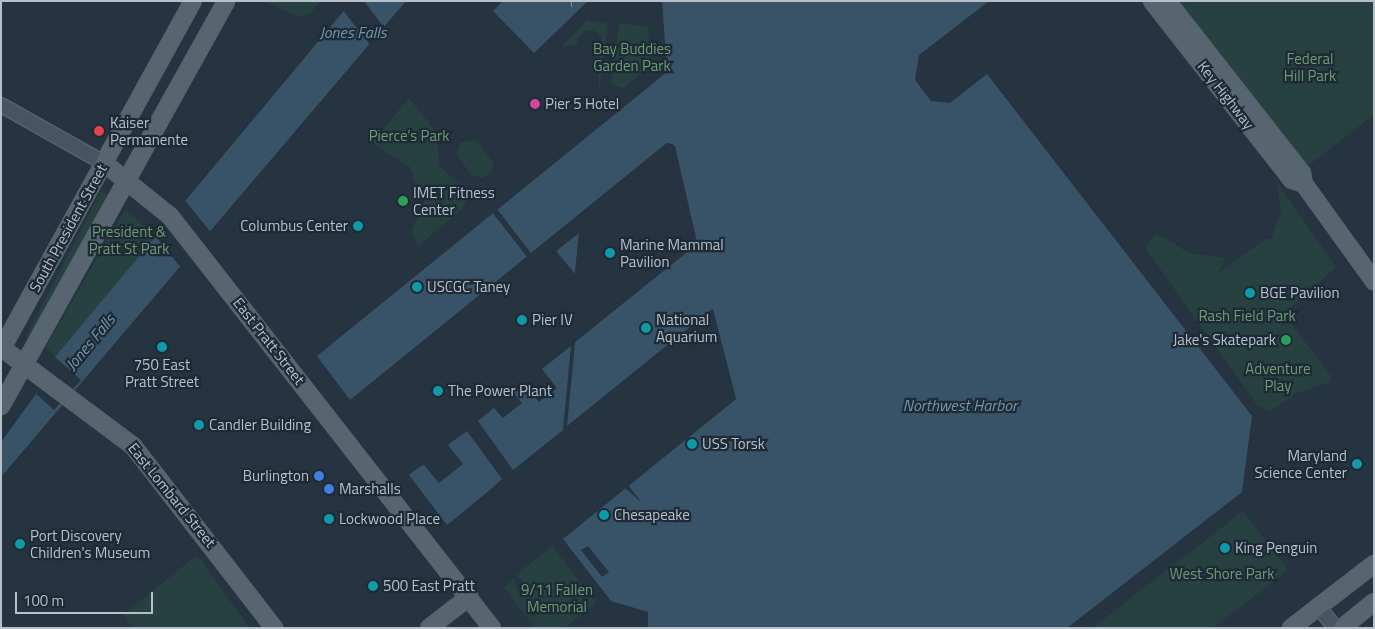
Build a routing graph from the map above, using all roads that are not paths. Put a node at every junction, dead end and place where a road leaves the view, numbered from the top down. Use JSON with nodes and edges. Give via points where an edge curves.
{"nodes":[{"id":1,"x":194,"y":1,"type":"edge"},
{"id":2,"x":226,"y":1,"type":"edge"},
{"id":3,"x":1152,"y":1,"type":"edge"},
{"id":4,"x":1167,"y":1,"type":"edge"},
{"id":5,"x":1,"y":105,"type":"edge"},
{"id":6,"x":104,"y":163,"type":"junction"},
{"id":7,"x":129,"y":180,"type":"junction"},
{"id":8,"x":1304,"y":184,"type":"junction"},
{"id":9,"x":1374,"y":281,"type":"edge"},
{"id":10,"x":2,"y":349,"type":"edge"},
{"id":11,"x":26,"y":365,"type":"junction"},
{"id":12,"x":1,"y":406,"type":"edge"},
{"id":13,"x":1374,"y":564,"type":"edge"},
{"id":14,"x":469,"y":597,"type":"junction"},
{"id":15,"x":1374,"y":602,"type":"edge"},
{"id":16,"x":1318,"y":606,"type":"junction"},
{"id":17,"x":274,"y":628,"type":"edge"},
{"id":18,"x":429,"y":628,"type":"edge"},
{"id":19,"x":492,"y":628,"type":"edge"},
{"id":20,"x":1291,"y":628,"type":"edge"},
{"id":21,"x":1335,"y":628,"type":"edge"},
{"id":22,"x":1342,"y":628,"type":"edge"}],
"edges":[{"from":1,"to":6,"type":"main road","name":"South President Street"},
{"from":2,"to":7,"type":"main road","name":"South President Street"},
{"from":3,"to":8,"type":"main road","name":"Key Highway","via":[[1292,180]]},
{"from":4,"to":8,"type":"main road","name":"Key Highway","via":[[1302,173]]},
{"from":5,"to":6,"type":"main road","name":"East Pratt Street"},
{"from":6,"to":7,"type":"main road","name":"East Pratt Street"},
{"from":6,"to":10,"type":"main road","name":"South President Street"},
{"from":7,"to":11,"type":"main road","name":"South President Street"},
{"from":7,"to":14,"type":"main road","name":"East Pratt Street","via":[[170,216]]},
{"from":8,"to":9,"type":"main road","name":"Key Highway"},
{"from":10,"to":11,"type":"main road","name":"East Lombard Street"},
{"from":11,"to":12,"type":"main road","name":"South President Street"},
{"from":11,"to":17,"type":"main road","name":"East Lombard Street","via":[[140,453]]},
{"from":13,"to":16,"type":"main road"},
{"from":14,"to":18,"type":"main road"},
{"from":14,"to":19,"type":"main road","name":"East Pratt Street"},
{"from":15,"to":22,"type":"main road"},
{"from":16,"to":20,"type":"main road"},
{"from":16,"to":21,"type":"main road"}]}
